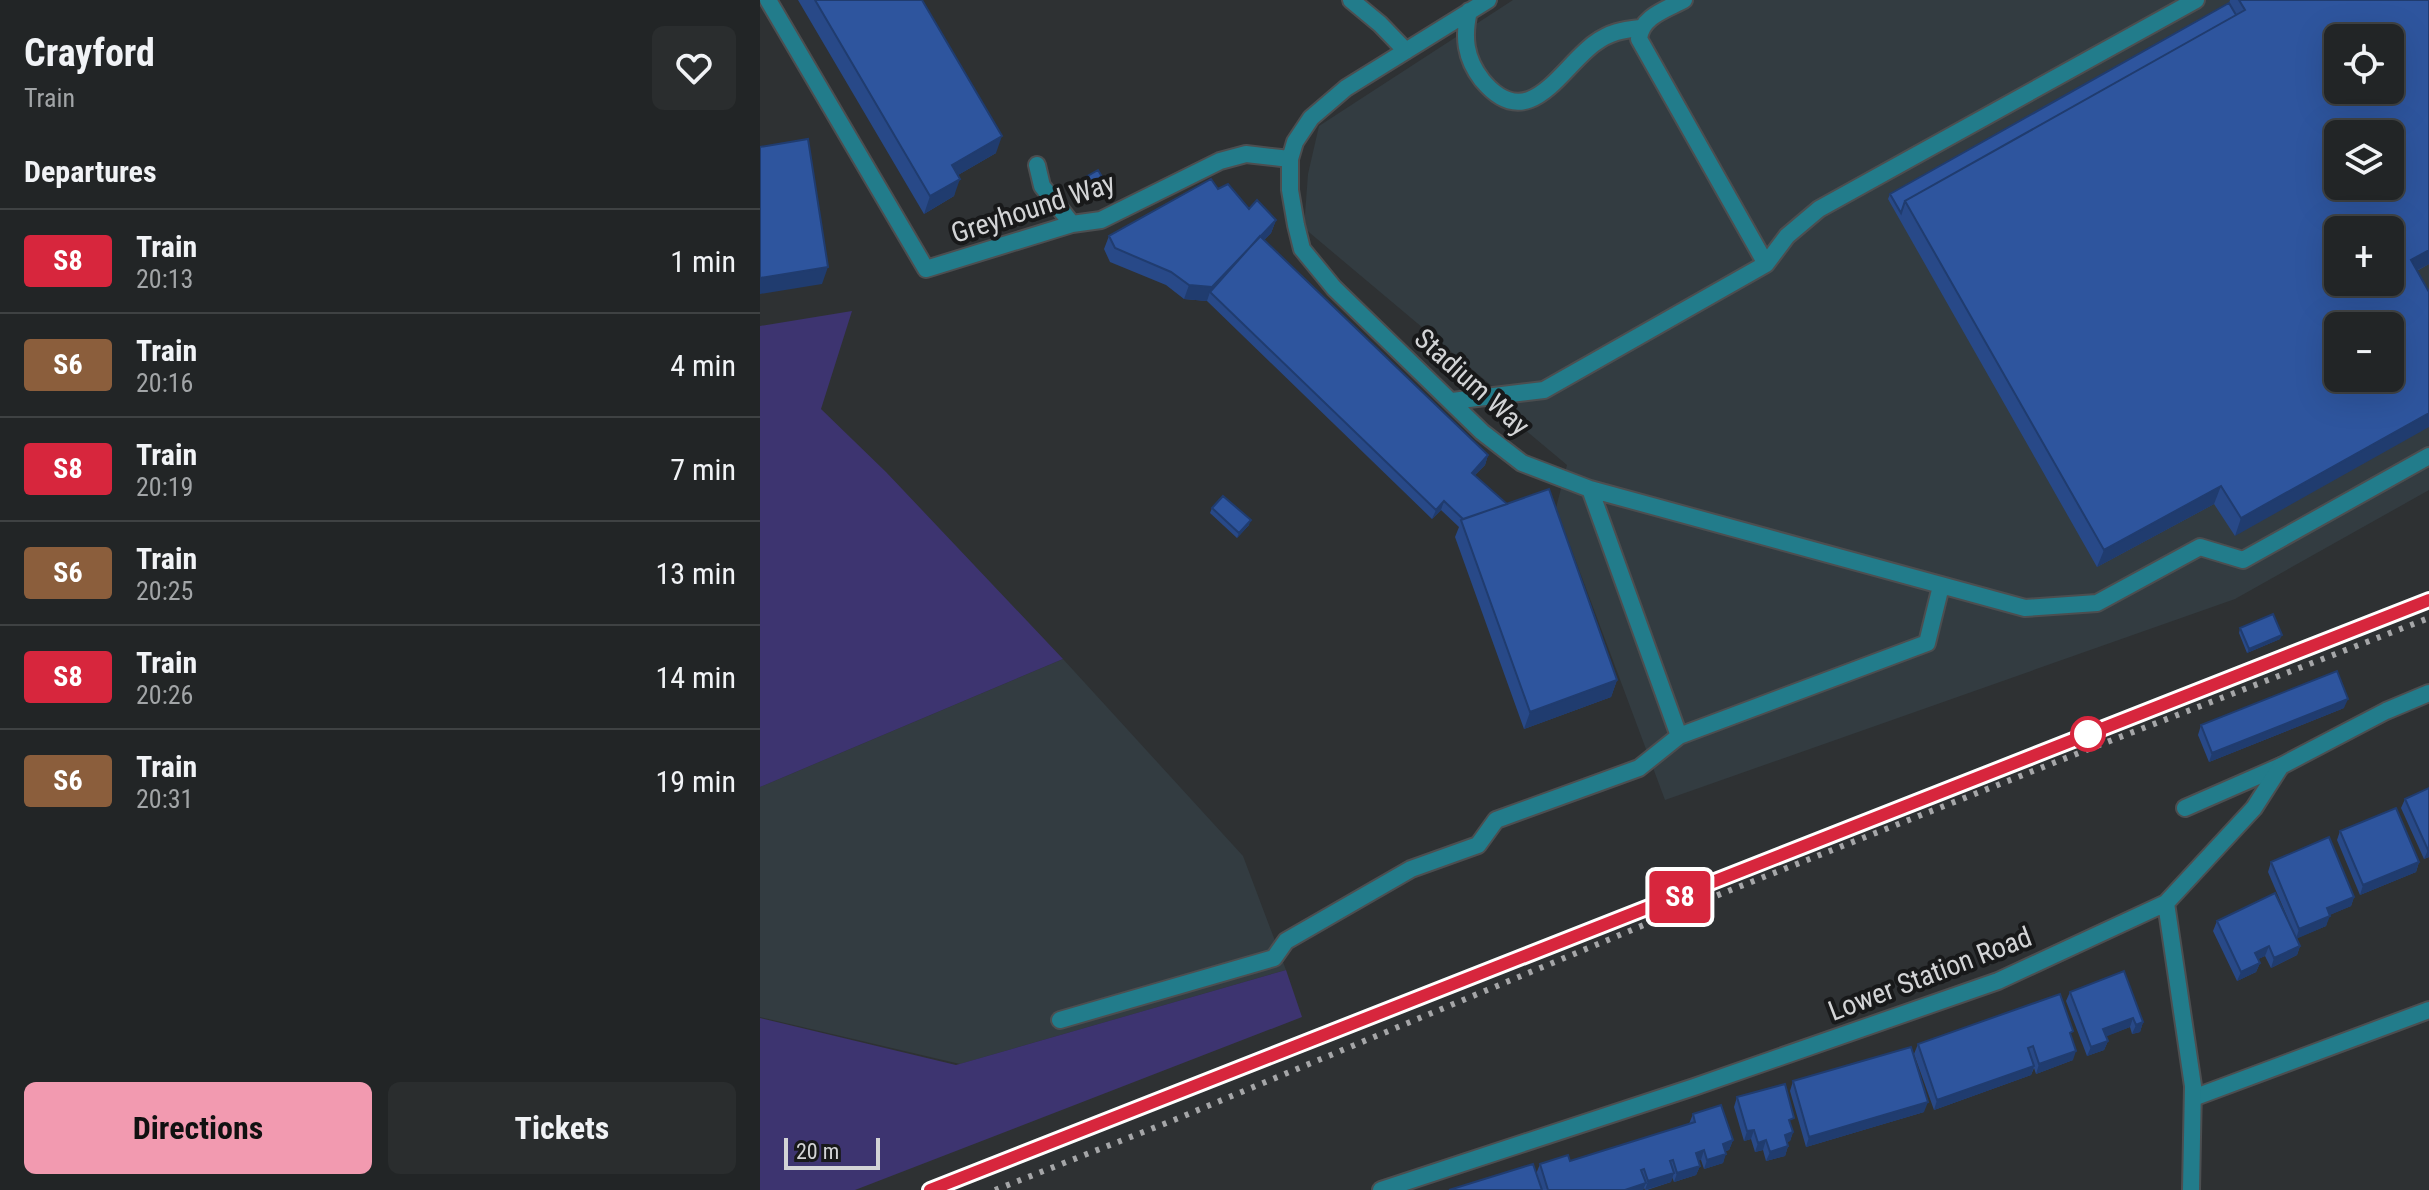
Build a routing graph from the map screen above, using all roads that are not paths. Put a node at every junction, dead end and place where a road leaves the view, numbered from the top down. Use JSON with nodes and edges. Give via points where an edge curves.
{"nodes":[{"id":1,"x":768,"y":0,"type":"edge"},
{"id":2,"x":1351,"y":0,"type":"edge"},
{"id":3,"x":1488,"y":0,"type":"edge"},
{"id":4,"x":1684,"y":0,"type":"edge"},
{"id":5,"x":2196,"y":0,"type":"edge"},
{"id":6,"x":1469,"y":11,"type":"junction"},
{"id":7,"x":1640,"y":28,"type":"junction"},
{"id":8,"x":1406,"y":51,"type":"junction"},
{"id":9,"x":1290,"y":159,"type":"junction"},
{"id":10,"x":1037,"y":165,"type":"dead end"},
{"id":11,"x":1072,"y":224,"type":"junction"},
{"id":12,"x":1766,"y":264,"type":"junction"},
{"id":13,"x":1452,"y":401,"type":"junction"},
{"id":14,"x":2429,"y":456,"type":"edge"},
{"id":15,"x":1590,"y":489,"type":"junction"},
{"id":16,"x":1941,"y":586,"type":"junction"},
{"id":17,"x":2429,"y":693,"type":"edge"},
{"id":18,"x":1679,"y":736,"type":"junction"},
{"id":19,"x":2281,"y":766,"type":"junction"},
{"id":20,"x":2185,"y":808,"type":"dead end"},
{"id":21,"x":2166,"y":903,"type":"junction"},
{"id":22,"x":2429,"y":1010,"type":"edge"},
{"id":23,"x":1060,"y":1020,"type":"dead end"},
{"id":24,"x":2193,"y":1098,"type":"junction"},
{"id":25,"x":1381,"y":1190,"type":"edge"},
{"id":26,"x":2191,"y":1190,"type":"edge"}],
"edges":[{"from":1,"to":11,"type":"street","name":"Greyhound Way","via":[[926,269]]},
{"from":2,"to":8,"type":"street"},
{"from":3,"to":6,"type":"street","name":"Stadium Way"},
{"from":4,"to":7,"type":"street"},
{"from":5,"to":12,"type":"street","via":[[1819,209],[1787,236]]},
{"from":6,"to":7,"type":"street","via":[[1464,31],[1471,62],[1492,91],[1510,101],[1540,94],[1592,44],[1616,30]]},
{"from":6,"to":8,"type":"street","name":"Stadium Way"},
{"from":7,"to":12,"type":"street","via":[[1639,39]]},
{"from":8,"to":9,"type":"street","name":"Stadium Way","via":[[1346,88],[1311,118]]},
{"from":9,"to":11,"type":"street","name":"Greyhound Way","via":[[1246,154],[1220,161],[1101,220]]},
{"from":9,"to":13,"type":"street","name":"Stadium Way","via":[[1290,190],[1302,249],[1334,288]]},
{"from":10,"to":11,"type":"street","via":[[1042,186]]},
{"from":12,"to":13,"type":"street","via":[[1544,390]]},
{"from":13,"to":15,"type":"street","name":"Stadium Way","via":[[1522,463]]},
{"from":14,"to":16,"type":"street","name":"Stadium Way","via":[[2243,560],[2200,547],[2097,603],[2025,608]]},
{"from":15,"to":16,"type":"street","name":"Stadium Way"},
{"from":15,"to":18,"type":"street"},
{"from":16,"to":18,"type":"street","via":[[1927,643]]},
{"from":17,"to":19,"type":"street","name":"Lower Station Road"},
{"from":18,"to":23,"type":"street","via":[[1639,768],[1496,820],[1478,845],[1411,869],[1286,941],[1274,958]]},
{"from":19,"to":20,"type":"street"},
{"from":19,"to":21,"type":"street","name":"Lower Station Road","via":[[2254,808]]},
{"from":21,"to":24,"type":"street"},
{"from":21,"to":25,"type":"street","name":"Lower Station Road","via":[[1998,981]]},
{"from":22,"to":24,"type":"street"},
{"from":24,"to":26,"type":"street"}]}
